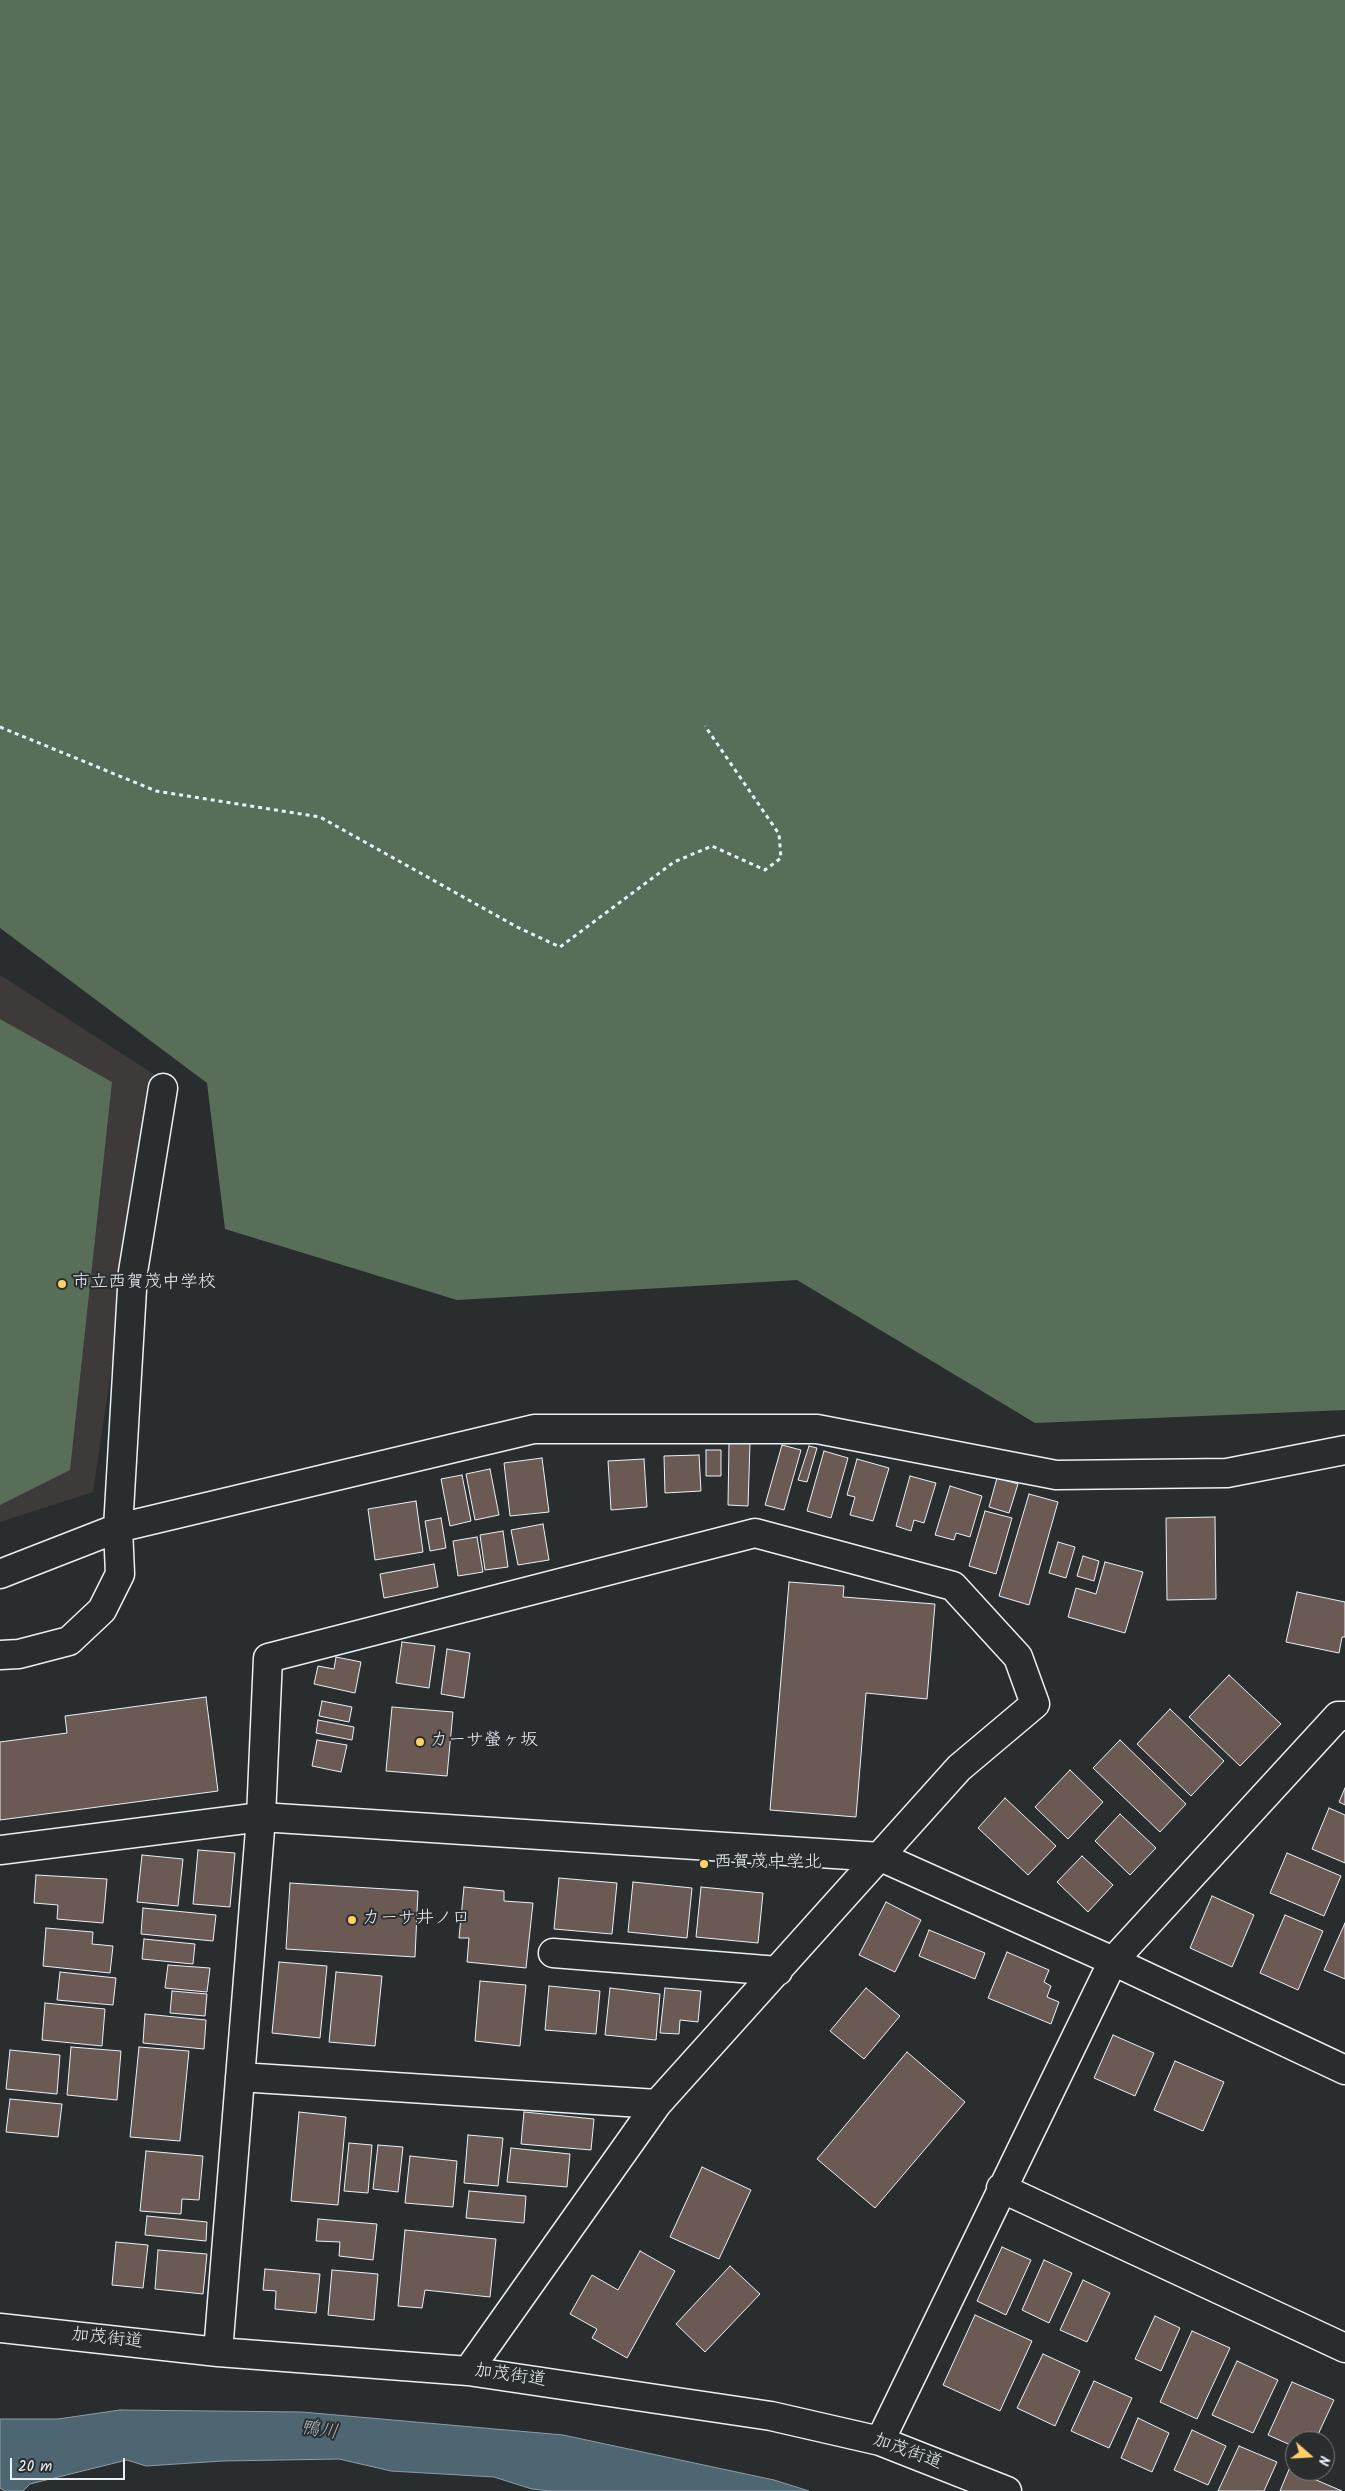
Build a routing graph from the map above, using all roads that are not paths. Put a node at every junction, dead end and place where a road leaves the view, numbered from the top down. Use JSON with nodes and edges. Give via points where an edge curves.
{"nodes":[{"id":1,"x":163,"y":1088,"type":"dead end"},
{"id":2,"x":1345,"y":1450,"type":"edge"},
{"id":3,"x":118,"y":1528,"type":"junction"},
{"id":4,"x":0,"y":1574,"type":"edge"},
{"id":5,"x":0,"y":1655,"type":"edge"},
{"id":6,"x":1345,"y":1716,"type":"edge"},
{"id":7,"x":261,"y":1817,"type":"junction"},
{"id":8,"x":0,"y":1850,"type":"edge"},
{"id":9,"x":881,"y":1857,"type":"junction"},
{"id":10,"x":553,"y":1953,"type":"dead end"},
{"id":11,"x":1113,"y":1961,"type":"junction"},
{"id":12,"x":778,"y":1971,"type":"junction"},
{"id":13,"x":1345,"y":2070,"type":"edge"},
{"id":14,"x":240,"y":2077,"type":"junction"},
{"id":15,"x":658,"y":2104,"type":"junction"},
{"id":16,"x":1001,"y":2188,"type":"junction"},
{"id":17,"x":0,"y":2328,"type":"edge"},
{"id":18,"x":1345,"y":2348,"type":"edge"},
{"id":19,"x":218,"y":2352,"type":"junction"},
{"id":20,"x":468,"y":2371,"type":"junction"},
{"id":21,"x":880,"y":2441,"type":"junction"},
{"id":22,"x":1007,"y":2491,"type":"edge"}],
"edges":[{"from":1,"to":3,"type":"street","via":[[133,1272]]},
{"from":2,"to":3,"type":"street","via":[[1227,1473],[1056,1476],[817,1429],[534,1428]]},
{"from":3,"to":4,"type":"street"},
{"from":3,"to":5,"type":"street","via":[[120,1574],[102,1610],[69,1640],[19,1654]]},
{"from":6,"to":11,"type":"street","via":[[1338,1716]]},
{"from":7,"to":8,"type":"street"},
{"from":7,"to":9,"type":"street"},
{"from":7,"to":9,"type":"street","via":[[268,1658],[754,1533],[953,1586],[1018,1656],[1034,1704],[959,1768]]},
{"from":7,"to":14,"type":"street"},
{"from":9,"to":11,"type":"street"},
{"from":9,"to":12,"type":"street"},
{"from":10,"to":12,"type":"street"},
{"from":11,"to":13,"type":"street"},
{"from":11,"to":16,"type":"street"},
{"from":12,"to":15,"type":"street"},
{"from":14,"to":15,"type":"street"},
{"from":14,"to":19,"type":"street"},
{"from":15,"to":20,"type":"street"},
{"from":16,"to":18,"type":"street"},
{"from":16,"to":21,"type":"street"},
{"from":17,"to":19,"type":"street","name":"加茂街道"},
{"from":19,"to":20,"type":"street","name":"加茂街道"},
{"from":20,"to":21,"type":"street","name":"加茂街道","via":[[771,2416]]},
{"from":21,"to":22,"type":"street","name":"加茂街道"}]}
